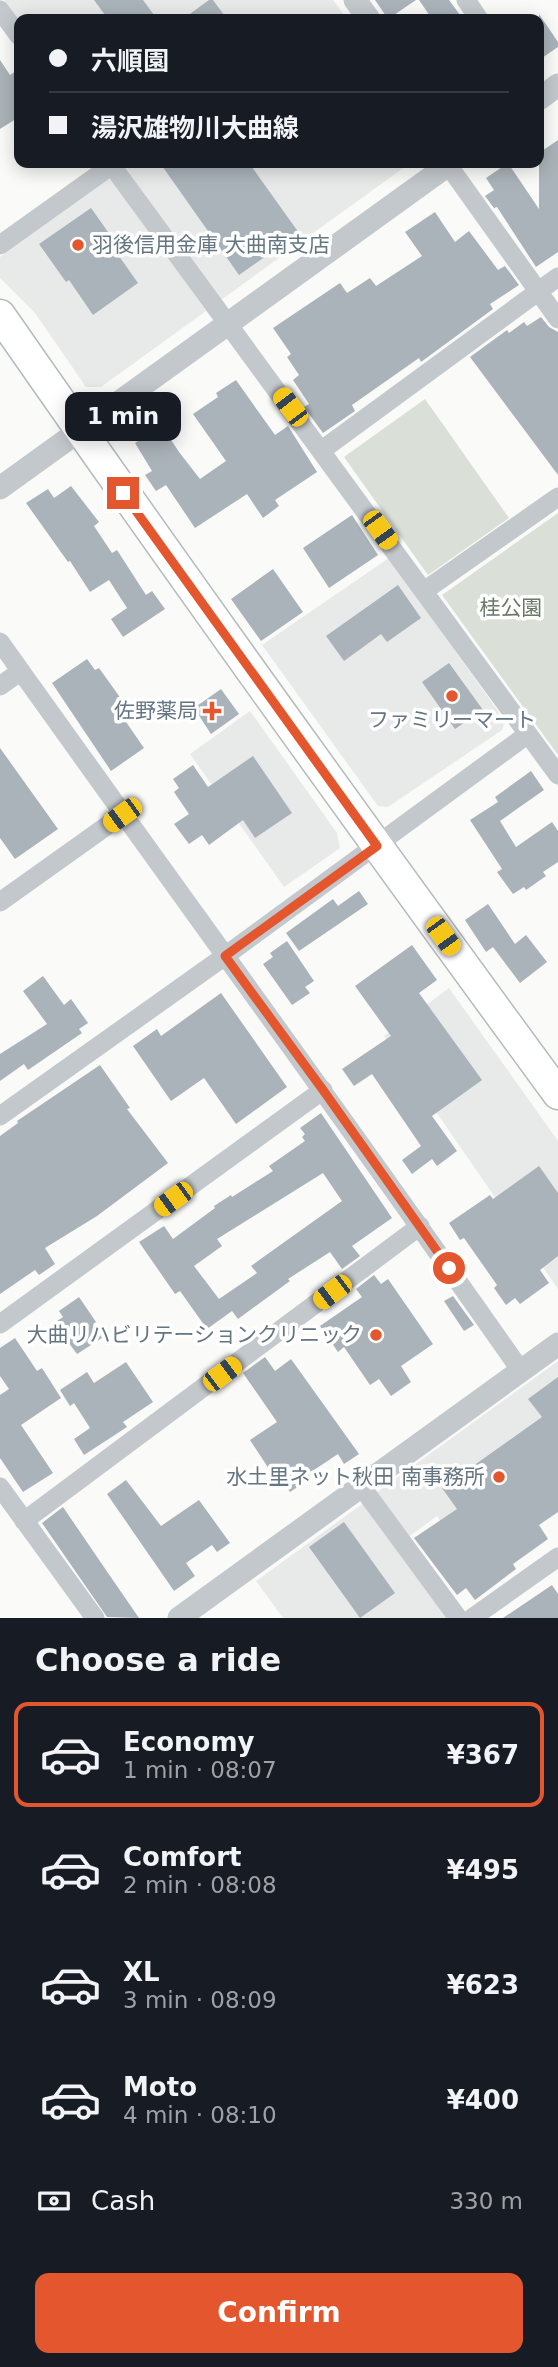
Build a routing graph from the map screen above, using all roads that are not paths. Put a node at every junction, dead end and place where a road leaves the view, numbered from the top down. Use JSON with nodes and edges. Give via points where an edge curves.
{"nodes":[{"id":1,"x":0,"y":10,"type":"edge"},
{"id":2,"x":14,"y":29,"type":"edge"},
{"id":3,"x":106,"y":168,"type":"edge"},
{"id":4,"x":114,"y":168,"type":"edge"},
{"id":5,"x":443,"y":168,"type":"edge"},
{"id":6,"x":452,"y":168,"type":"edge"},
{"id":7,"x":0,"y":245,"type":"edge"},
{"id":8,"x":558,"y":277,"type":"edge"},
{"id":9,"x":537,"y":291,"type":"junction"},
{"id":10,"x":0,"y":315,"type":"edge"},
{"id":11,"x":558,"y":319,"type":"edge"},
{"id":12,"x":226,"y":323,"type":"junction"},
{"id":13,"x":79,"y":429,"type":"junction"},
{"id":14,"x":322,"y":450,"type":"junction"},
{"id":15,"x":0,"y":488,"type":"edge"},
{"id":16,"x":558,"y":497,"type":"edge"},
{"id":17,"x":424,"y":591,"type":"junction"},
{"id":18,"x":0,"y":642,"type":"edge"},
{"id":19,"x":21,"y":671,"type":"junction"},
{"id":20,"x":0,"y":686,"type":"edge"},
{"id":21,"x":528,"y":734,"type":"junction"},
{"id":22,"x":558,"y":775,"type":"edge"},
{"id":23,"x":122,"y":815,"type":"junction"},
{"id":24,"x":377,"y":846,"type":"junction"},
{"id":25,"x":0,"y":902,"type":"edge"},
{"id":26,"x":225,"y":956,"type":"junction"},
{"id":27,"x":323,"y":1090,"type":"junction"},
{"id":28,"x":558,"y":1094,"type":"edge"},
{"id":29,"x":0,"y":1116,"type":"edge"},
{"id":30,"x":420,"y":1226,"type":"junction"},
{"id":31,"x":0,"y":1324,"type":"edge"},
{"id":32,"x":558,"y":1344,"type":"edge"},
{"id":33,"x":521,"y":1371,"type":"junction"},
{"id":34,"x":361,"y":1486,"type":"junction"},
{"id":35,"x":0,"y":1487,"type":"edge"},
{"id":36,"x":24,"y":1521,"type":"junction"},
{"id":37,"x":558,"y":1557,"type":"edge"},
{"id":38,"x":95,"y":1618,"type":"edge"},
{"id":39,"x":179,"y":1618,"type":"edge"},
{"id":40,"x":458,"y":1618,"type":"edge"},
{"id":41,"x":472,"y":1618,"type":"edge"}],
"edges":[{"from":1,"to":2,"type":"street"},
{"from":3,"to":7,"type":"street"},
{"from":4,"to":12,"type":"street"},
{"from":5,"to":12,"type":"street"},
{"from":6,"to":9,"type":"street"},
{"from":8,"to":9,"type":"street"},
{"from":9,"to":11,"type":"street"},
{"from":9,"to":14,"type":"street"},
{"from":10,"to":13,"type":"main road"},
{"from":12,"to":13,"type":"street"},
{"from":12,"to":14,"type":"street"},
{"from":13,"to":15,"type":"street"},
{"from":13,"to":24,"type":"main road"},
{"from":14,"to":17,"type":"street"},
{"from":16,"to":17,"type":"street"},
{"from":17,"to":21,"type":"street"},
{"from":18,"to":19,"type":"street"},
{"from":19,"to":20,"type":"street"},
{"from":19,"to":23,"type":"street"},
{"from":21,"to":22,"type":"street"},
{"from":21,"to":24,"type":"street"},
{"from":23,"to":25,"type":"street"},
{"from":23,"to":26,"type":"street"},
{"from":24,"to":26,"type":"street"},
{"from":24,"to":28,"type":"main road"},
{"from":26,"to":27,"type":"street"},
{"from":26,"to":29,"type":"street"},
{"from":27,"to":30,"type":"street"},
{"from":27,"to":31,"type":"street"},
{"from":30,"to":33,"type":"street"},
{"from":30,"to":36,"type":"street"},
{"from":32,"to":33,"type":"street"},
{"from":33,"to":34,"type":"street"},
{"from":34,"to":39,"type":"street"},
{"from":34,"to":40,"type":"street"},
{"from":35,"to":36,"type":"street"},
{"from":36,"to":38,"type":"street"},
{"from":37,"to":41,"type":"street"}]}
